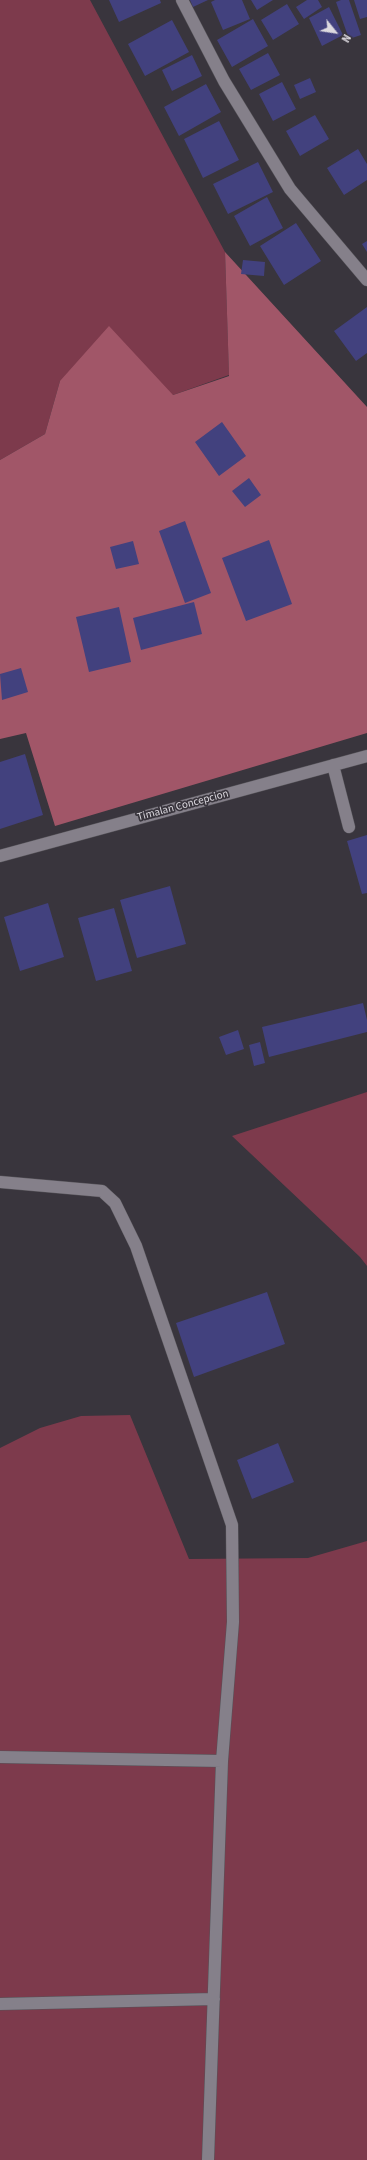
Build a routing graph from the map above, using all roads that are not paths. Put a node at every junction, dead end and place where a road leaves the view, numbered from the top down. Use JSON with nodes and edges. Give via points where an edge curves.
{"nodes":[{"id":1,"x":182,"y":0,"type":"edge"},
{"id":2,"x":367,"y":280,"type":"edge"},
{"id":3,"x":367,"y":756,"type":"edge"},
{"id":4,"x":333,"y":765,"type":"junction"},
{"id":5,"x":349,"y":827,"type":"dead end"},
{"id":6,"x":0,"y":856,"type":"edge"},
{"id":7,"x":0,"y":1182,"type":"edge"},
{"id":8,"x":0,"y":1757,"type":"edge"},
{"id":9,"x":222,"y":1761,"type":"junction"},
{"id":10,"x":214,"y":1999,"type":"junction"},
{"id":11,"x":0,"y":2004,"type":"edge"},
{"id":12,"x":208,"y":2160,"type":"edge"}],
"edges":[{"from":1,"to":2,"type":"street","via":[[224,81],[290,189]]},
{"from":3,"to":4,"type":"street","name":"Timalan Concepcion"},
{"from":4,"to":5,"type":"street"},
{"from":4,"to":6,"type":"street","name":"Timalan Concepcion"},
{"from":7,"to":9,"type":"street","via":[[102,1191],[115,1203],[136,1246],[232,1525],[232,1622]]},
{"from":8,"to":9,"type":"street"},
{"from":9,"to":10,"type":"street"},
{"from":10,"to":11,"type":"street"},
{"from":10,"to":12,"type":"street"}]}
